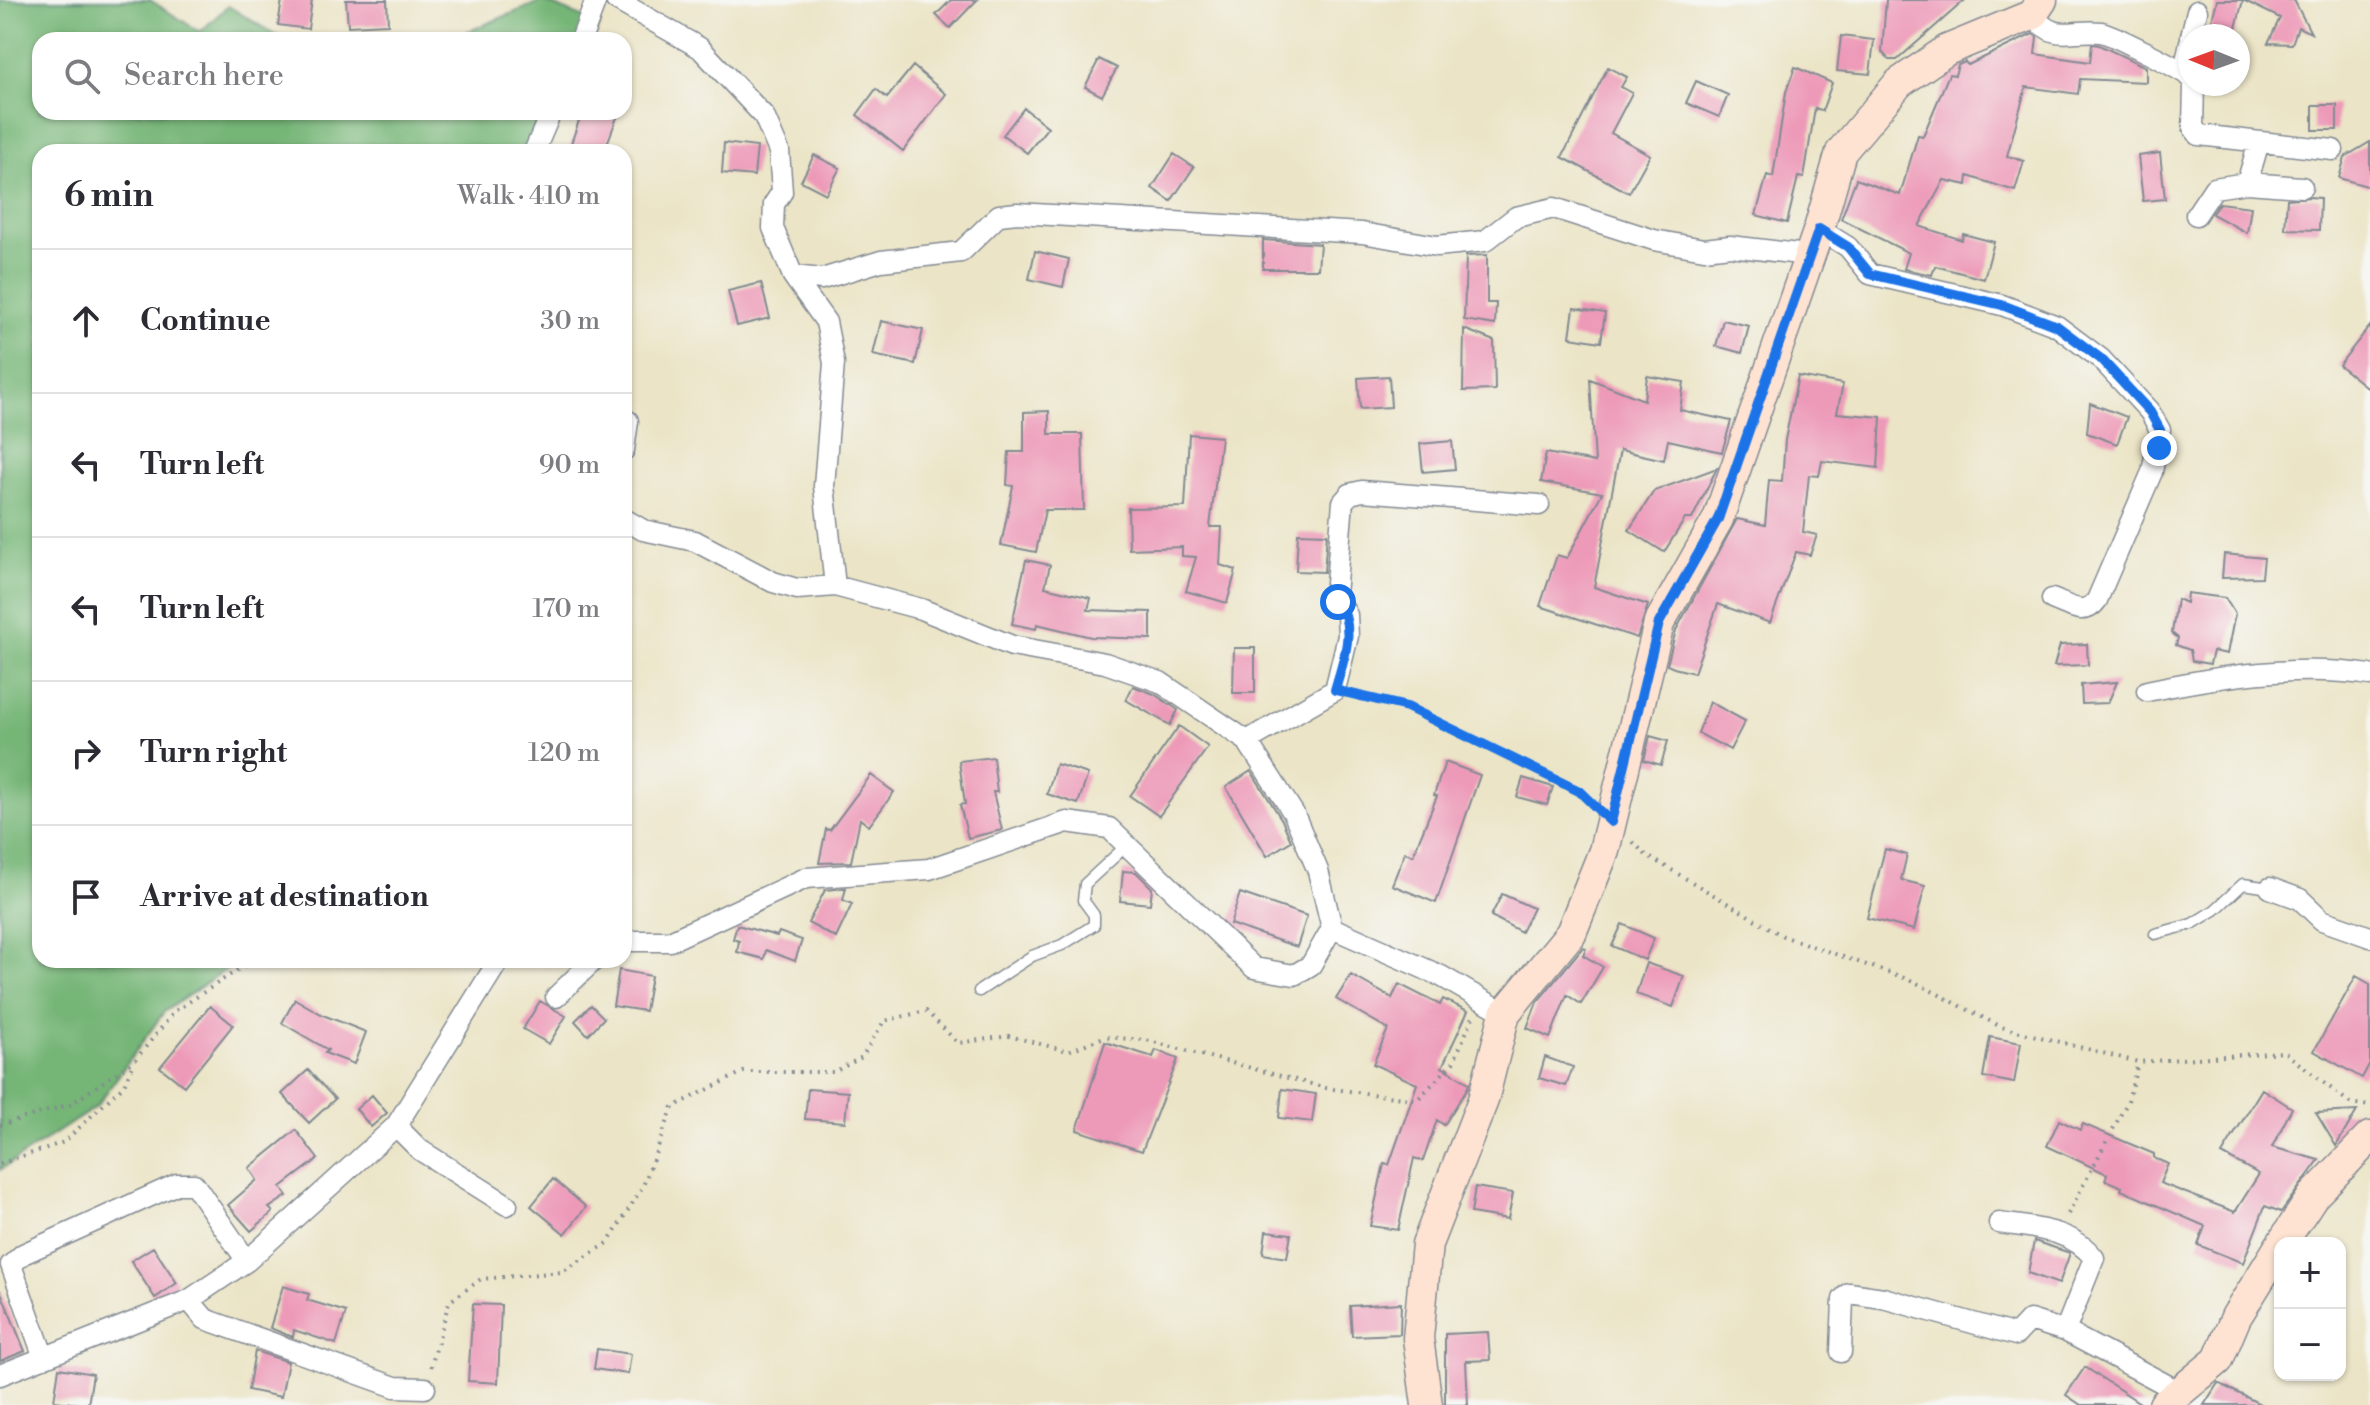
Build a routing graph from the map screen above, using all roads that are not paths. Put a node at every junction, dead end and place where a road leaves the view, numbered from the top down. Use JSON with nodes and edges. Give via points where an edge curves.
{"nodes":[{"id":1,"x":596,"y":0,"type":"edge"},
{"id":2,"x":616,"y":0,"type":"edge"},
{"id":3,"x":2037,"y":8,"type":"edge"},
{"id":4,"x":2197,"y":11,"type":"dead end"},
{"id":5,"x":2194,"y":24,"type":"edge"},
{"id":6,"x":584,"y":32,"type":"edge"},
{"id":7,"x":2178,"y":71,"type":"edge"},
{"id":8,"x":2191,"y":96,"type":"edge"},
{"id":9,"x":548,"y":120,"type":"edge"},
{"id":10,"x":2259,"y":142,"type":"junction"},
{"id":11,"x":537,"y":144,"type":"edge"},
{"id":12,"x":2333,"y":150,"type":"dead end"},
{"id":13,"x":2247,"y":183,"type":"junction"},
{"id":14,"x":2302,"y":187,"type":"dead end"},
{"id":15,"x":2196,"y":215,"type":"dead end"},
{"id":16,"x":1814,"y":242,"type":"junction"},
{"id":17,"x":793,"y":276,"type":"junction"},
{"id":18,"x":1539,"y":505,"type":"dead end"},
{"id":19,"x":632,"y":524,"type":"edge"},
{"id":20,"x":835,"y":586,"type":"junction"},
{"id":21,"x":2052,"y":599,"type":"dead end"},
{"id":22,"x":2370,"y":675,"type":"edge"},
{"id":23,"x":2147,"y":691,"type":"dead end"},
{"id":24,"x":1247,"y":741,"type":"junction"},
{"id":25,"x":1127,"y":845,"type":"junction"},
{"id":26,"x":2270,"y":888,"type":"joint"},
{"id":27,"x":1332,"y":928,"type":"junction"},
{"id":28,"x":2155,"y":934,"type":"dead end"},
{"id":29,"x":2370,"y":937,"type":"edge"},
{"id":30,"x":632,"y":942,"type":"edge"},
{"id":31,"x":494,"y":968,"type":"edge"},
{"id":32,"x":586,"y":968,"type":"edge"},
{"id":33,"x":979,"y":991,"type":"dead end"},
{"id":34,"x":556,"y":997,"type":"dead end"},
{"id":35,"x":1493,"y":1006,"type":"junction"},
{"id":36,"x":396,"y":1126,"type":"junction"},
{"id":37,"x":2370,"y":1137,"type":"edge"},
{"id":38,"x":507,"y":1205,"type":"dead end"},
{"id":39,"x":1999,"y":1223,"type":"dead end"},
{"id":40,"x":2286,"y":1237,"type":"edge"},
{"id":41,"x":2274,"y":1255,"type":"edge"},
{"id":42,"x":247,"y":1261,"type":"junction"},
{"id":43,"x":189,"y":1300,"type":"junction"},
{"id":44,"x":2065,"y":1331,"type":"junction"},
{"id":45,"x":1841,"y":1352,"type":"dead end"},
{"id":46,"x":44,"y":1358,"type":"junction"},
{"id":47,"x":0,"y":1375,"type":"edge"},
{"id":48,"x":425,"y":1388,"type":"road end"},
{"id":49,"x":2171,"y":1398,"type":"edge"},
{"id":50,"x":1427,"y":1405,"type":"edge"}],
"edges":[{"from":1,"to":6,"type":"street"},
{"from":2,"to":17,"type":"street","via":[[700,48],[764,116],[779,151],[782,192],[774,204],[773,228]]},
{"from":3,"to":7,"type":"street","via":[[2042,27],[2065,36],[2103,32]]},
{"from":3,"to":16,"type":"street","via":[[1947,50],[1899,83],[1841,152]]},
{"from":4,"to":5,"type":"street"},
{"from":8,"to":10,"type":"street","via":[[2193,127],[2199,135]]},
{"from":9,"to":11,"type":"street"},
{"from":10,"to":12,"type":"street"},
{"from":10,"to":13,"type":"street"},
{"from":13,"to":14,"type":"street"},
{"from":13,"to":15,"type":"street","via":[[2214,188]]},
{"from":16,"to":17,"type":"street","via":[[1704,249],[1654,240],[1554,208],[1516,217],[1485,241],[1437,246],[1362,233],[1017,213],[999,215],[961,252],[881,261],[822,279]]},
{"from":16,"to":21,"type":"street","via":[[1848,247],[1870,274],[2002,305],[2057,326],[2101,359],[2150,412],[2160,430],[2152,472],[2097,600],[2083,611]]},
{"from":16,"to":35,"type":"street","via":[[1718,519],[1659,623],[1604,851],[1571,933]]},
{"from":17,"to":20,"type":"street","via":[[826,322],[834,363],[824,486]]},
{"from":18,"to":24,"type":"street","via":[[1350,494],[1343,502],[1335,595],[1347,615],[1348,636],[1335,690]]},
{"from":19,"to":20,"type":"street","via":[[695,541],[773,582],[797,589]]},
{"from":20,"to":24,"type":"street","via":[[921,609],[1012,646],[1105,663],[1160,682]]},
{"from":22,"to":23,"type":"street","via":[[2342,671],[2221,676]]},
{"from":24,"to":27,"type":"street","via":[[1294,814],[1318,871]]},
{"from":25,"to":27,"type":"street","via":[[1254,968],[1294,975],[1311,965]]},
{"from":25,"to":30,"type":"street","via":[[1109,828],[1067,822],[929,869],[806,878],[670,941]]},
{"from":25,"to":33,"type":"lane","via":[[1085,884],[1083,900],[1094,915],[1094,925]]},
{"from":26,"to":28,"type":"lane","via":[[2243,884],[2192,924]]},
{"from":26,"to":29,"type":"street","via":[[2300,899],[2322,920]]},
{"from":27,"to":35,"type":"street","via":[[1441,976]]},
{"from":31,"to":36,"type":"street"},
{"from":32,"to":34,"type":"street"},
{"from":35,"to":50,"type":"street","via":[[1483,1100],[1427,1244],[1418,1338]]},
{"from":36,"to":38,"type":"street","via":[[420,1150]]},
{"from":36,"to":42,"type":"street"},
{"from":37,"to":40,"type":"street","via":[[2313,1196]]},
{"from":39,"to":44,"type":"street","via":[[2058,1234],[2094,1258]]},
{"from":41,"to":49,"type":"street","via":[[2236,1317],[2218,1360]]},
{"from":42,"to":43,"type":"street"},
{"from":42,"to":46,"type":"street","via":[[194,1184],[177,1184],[23,1254],[11,1265]]},
{"from":43,"to":46,"type":"street"},
{"from":43,"to":48,"type":"street","via":[[205,1319],[395,1387]]},
{"from":44,"to":45,"type":"street","via":[[2030,1320],[2016,1335],[1849,1293],[1843,1299]]},
{"from":44,"to":49,"type":"street"},
{"from":46,"to":47,"type":"street"}]}
